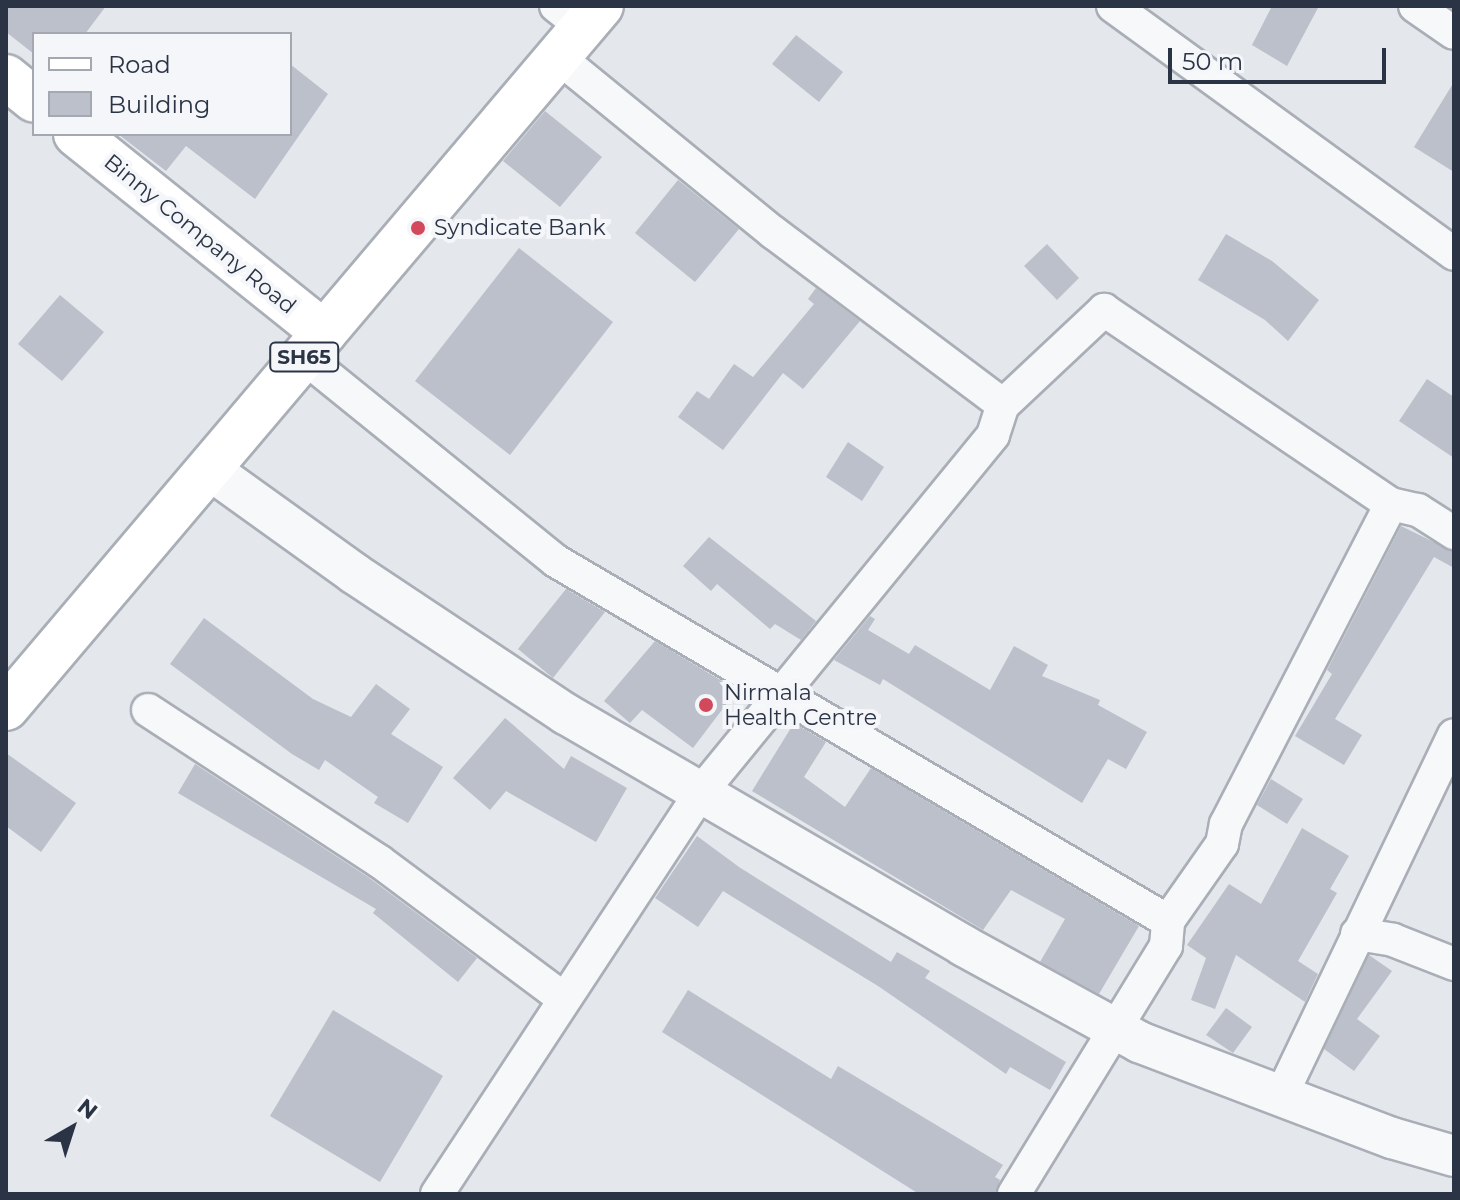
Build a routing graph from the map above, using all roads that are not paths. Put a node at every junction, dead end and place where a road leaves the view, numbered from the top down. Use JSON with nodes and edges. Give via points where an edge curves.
{"nodes":[{"id":1,"x":1113,"y":6,"type":"edge"},
{"id":2,"x":1415,"y":6,"type":"edge"},
{"id":3,"x":575,"y":24,"type":"edge"},
{"id":4,"x":1454,"y":33,"type":"edge"},
{"id":5,"x":6,"y":77,"type":"edge"},
{"id":6,"x":32,"y":98,"type":"edge"},
{"id":7,"x":78,"y":136,"type":"edge"},
{"id":8,"x":1454,"y":254,"type":"edge"},
{"id":9,"x":314,"y":345,"type":"junction"},
{"id":10,"x":1003,"y":405,"type":"junction"},
{"id":11,"x":209,"y":469,"type":"junction"},
{"id":12,"x":1391,"y":504,"type":"junction"},
{"id":13,"x":1454,"y":533,"type":"edge"},
{"id":14,"x":778,"y":692,"type":"junction"},
{"id":15,"x":6,"y":708,"type":"edge"},
{"id":16,"x":148,"y":710,"type":"dead end"},
{"id":17,"x":1454,"y":735,"type":"edge"},
{"id":18,"x":701,"y":792,"type":"junction"},
{"id":19,"x":1168,"y":921,"type":"junction"},
{"id":20,"x":1357,"y":934,"type":"junction"},
{"id":21,"x":1454,"y":964,"type":"edge"},
{"id":22,"x":563,"y":998,"type":"junction"},
{"id":23,"x":1117,"y":1030,"type":"junction"},
{"id":24,"x":1281,"y":1096,"type":"junction"},
{"id":25,"x":1454,"y":1156,"type":"edge"},
{"id":26,"x":437,"y":1194,"type":"edge"},
{"id":27,"x":1014,"y":1194,"type":"edge"}],
"edges":[{"from":1,"to":8,"type":"street"},
{"from":2,"to":4,"type":"street"},
{"from":3,"to":9,"type":"main road","number":"SH65"},
{"from":3,"to":10,"type":"street","via":[[774,233]]},
{"from":5,"to":6,"type":"main road"},
{"from":7,"to":9,"type":"main road","name":"Binny Company Road"},
{"from":9,"to":11,"type":"main road","number":"SH65"},
{"from":9,"to":14,"type":"street","via":[[556,561]]},
{"from":10,"to":12,"type":"street","via":[[1104,310]]},
{"from":10,"to":14,"type":"street","via":[[993,435]]},
{"from":11,"to":15,"type":"main road","number":"SH65"},
{"from":11,"to":18,"type":"street","via":[[566,714]]},
{"from":12,"to":13,"type":"street","via":[[1418,510]]},
{"from":12,"to":19,"type":"street","via":[[1226,824],[1222,844]]},
{"from":14,"to":18,"type":"street"},
{"from":14,"to":19,"type":"street"},
{"from":16,"to":22,"type":"street","via":[[379,861]]},
{"from":17,"to":20,"type":"street"},
{"from":18,"to":22,"type":"street"},
{"from":18,"to":23,"type":"street"},
{"from":19,"to":23,"type":"street","via":[[1166,946]]},
{"from":20,"to":21,"type":"street","via":[[1393,940]]},
{"from":20,"to":24,"type":"street"},
{"from":22,"to":26,"type":"street"},
{"from":23,"to":24,"type":"street"},
{"from":23,"to":27,"type":"street"},
{"from":24,"to":25,"type":"street"}]}
